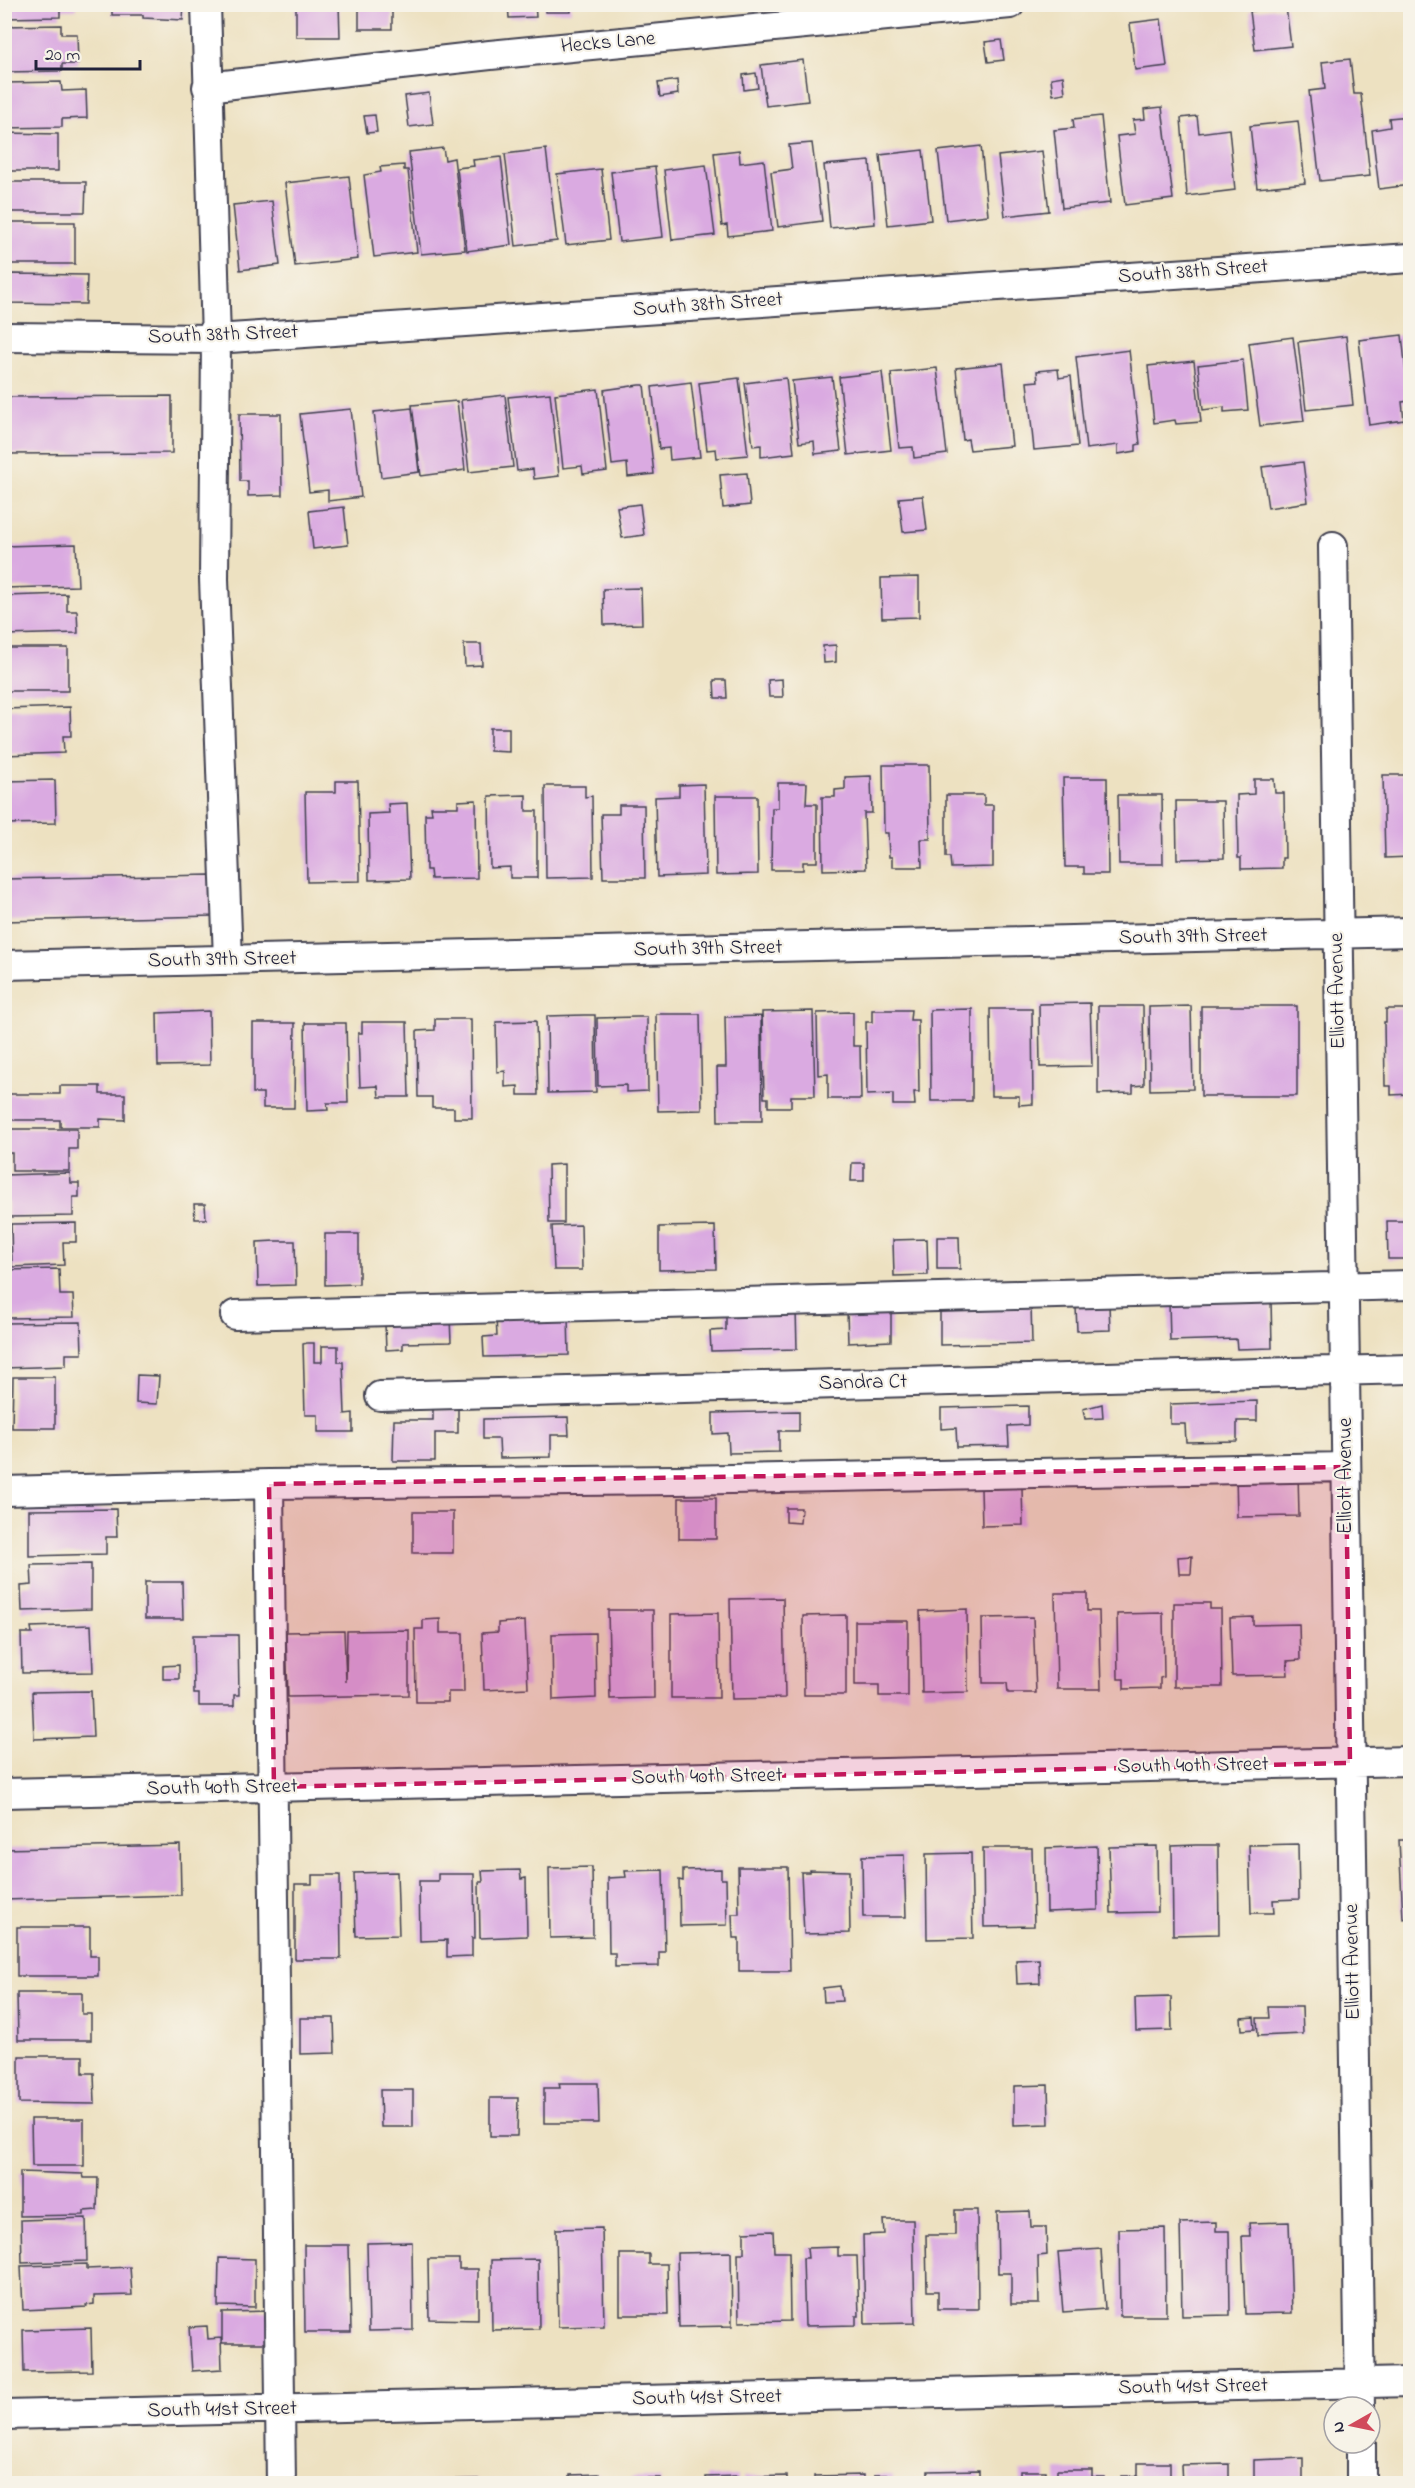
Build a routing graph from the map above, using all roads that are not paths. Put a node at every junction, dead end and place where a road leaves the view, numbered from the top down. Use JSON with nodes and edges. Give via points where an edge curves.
{"nodes":[{"id":1,"x":206,"y":4,"type":"edge"},
{"id":2,"x":1010,"y":4,"type":"edge"},
{"id":3,"x":207,"y":87,"type":"junction"},
{"id":4,"x":1410,"y":258,"type":"edge"},
{"id":5,"x":4,"y":337,"type":"edge"},
{"id":6,"x":216,"y":339,"type":"junction"},
{"id":7,"x":1333,"y":546,"type":"dead end"},
{"id":8,"x":1410,"y":932,"type":"edge"},
{"id":9,"x":1337,"y":934,"type":"junction"},
{"id":10,"x":228,"y":960,"type":"junction"},
{"id":11,"x":4,"y":965,"type":"edge"},
{"id":12,"x":1410,"y":1285,"type":"edge"},
{"id":13,"x":1344,"y":1287,"type":"junction"},
{"id":14,"x":235,"y":1315,"type":"dead end"},
{"id":15,"x":1410,"y":1370,"type":"edge"},
{"id":16,"x":1346,"y":1371,"type":"junction"},
{"id":17,"x":380,"y":1396,"type":"dead end"},
{"id":18,"x":1346,"y":1467,"type":"junction"},
{"id":19,"x":269,"y":1484,"type":"junction"},
{"id":20,"x":4,"y":1491,"type":"edge"},
{"id":21,"x":1410,"y":1761,"type":"edge"},
{"id":22,"x":1350,"y":1763,"type":"junction"},
{"id":23,"x":274,"y":1787,"type":"junction"},
{"id":24,"x":4,"y":1793,"type":"edge"},
{"id":25,"x":1410,"y":2382,"type":"edge"},
{"id":26,"x":1322,"y":2395,"type":"edge"},
{"id":27,"x":1360,"y":2395,"type":"edge"},
{"id":28,"x":280,"y":2408,"type":"junction"},
{"id":29,"x":4,"y":2415,"type":"edge"},
{"id":30,"x":1361,"y":2455,"type":"edge"},
{"id":31,"x":281,"y":2484,"type":"edge"},
{"id":32,"x":1361,"y":2484,"type":"edge"}],
"edges":[{"from":1,"to":3,"type":"street"},
{"from":2,"to":3,"type":"street","name":"Hecks Lane","via":[[490,54]]},
{"from":3,"to":6,"type":"street"},
{"from":4,"to":6,"type":"street","name":"South 38th Street"},
{"from":5,"to":6,"type":"street","name":"South 38th Street"},
{"from":6,"to":10,"type":"street","via":[[213,579]]},
{"from":7,"to":9,"type":"street","name":"Elliott Avenue"},
{"from":8,"to":9,"type":"street","name":"South 39th Street"},
{"from":9,"to":10,"type":"street","name":"South 39th Street"},
{"from":9,"to":13,"type":"street","name":"Elliott Avenue"},
{"from":10,"to":11,"type":"street","name":"South 39th Street"},
{"from":12,"to":13,"type":"street"},
{"from":13,"to":14,"type":"street"},
{"from":13,"to":16,"type":"street","name":"Elliott Avenue"},
{"from":15,"to":16,"type":"street","name":"Sandra Ct"},
{"from":16,"to":17,"type":"street","name":"Sandra Ct"},
{"from":16,"to":18,"type":"street","name":"Elliott Avenue"},
{"from":18,"to":19,"type":"street"},
{"from":18,"to":22,"type":"street","name":"Elliott Avenue"},
{"from":19,"to":20,"type":"street"},
{"from":19,"to":23,"type":"street"},
{"from":21,"to":22,"type":"street","name":"South 40th Street"},
{"from":22,"to":23,"type":"street","name":"South 40th Street"},
{"from":22,"to":27,"type":"street","name":"Elliott Avenue"},
{"from":23,"to":24,"type":"street","name":"South 40th Street"},
{"from":23,"to":28,"type":"street"},
{"from":25,"to":27,"type":"street","name":"South 41st Street"},
{"from":26,"to":28,"type":"street","name":"South 41st Street"},
{"from":28,"to":29,"type":"street","name":"South 41st Street"},
{"from":28,"to":31,"type":"street"},
{"from":30,"to":32,"type":"street"}]}
